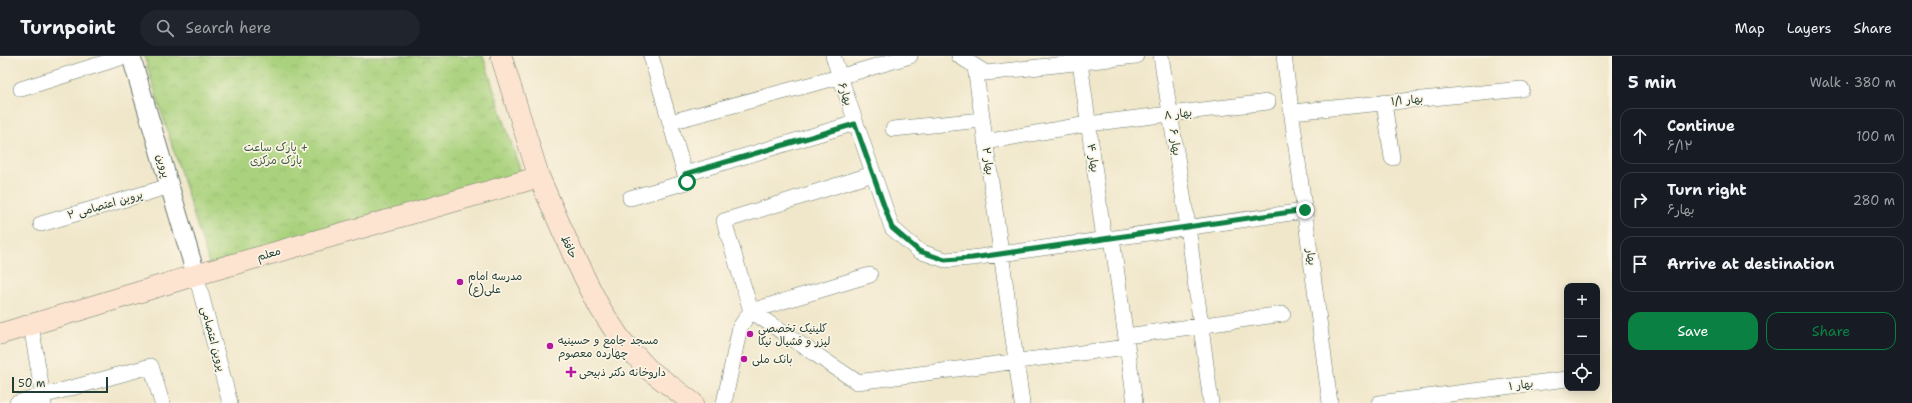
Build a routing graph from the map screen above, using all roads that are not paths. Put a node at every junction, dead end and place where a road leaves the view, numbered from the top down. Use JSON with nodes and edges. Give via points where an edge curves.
{"nodes":[{"id":1,"x":126,"y":56,"type":"edge"},
{"id":2,"x":131,"y":56,"type":"edge"},
{"id":3,"x":501,"y":56,"type":"edge"},
{"id":4,"x":651,"y":56,"type":"edge"},
{"id":5,"x":833,"y":56,"type":"edge"},
{"id":6,"x":910,"y":56,"type":"edge"},
{"id":7,"x":958,"y":56,"type":"edge"},
{"id":8,"x":1136,"y":56,"type":"edge"},
{"id":9,"x":1161,"y":56,"type":"edge"},
{"id":10,"x":1284,"y":56,"type":"edge"},
{"id":11,"x":1080,"y":62,"type":"junction"},
{"id":12,"x":976,"y":68,"type":"junction"},
{"id":13,"x":839,"y":77,"type":"junction"},
{"id":14,"x":21,"y":89,"type":"dead end"},
{"id":15,"x":1522,"y":89,"type":"dead end"},
{"id":16,"x":1268,"y":102,"type":"dead end"},
{"id":17,"x":1384,"y":102,"type":"junction"},
{"id":18,"x":1292,"y":112,"type":"junction"},
{"id":19,"x":1171,"y":115,"type":"junction"},
{"id":20,"x":982,"y":120,"type":"junction"},
{"id":21,"x":670,"y":122,"type":"junction"},
{"id":22,"x":855,"y":124,"type":"junction"},
{"id":23,"x":1088,"y":124,"type":"junction"},
{"id":24,"x":893,"y":129,"type":"dead end"},
{"id":25,"x":985,"y":142,"type":"junction"},
{"id":26,"x":1392,"y":158,"type":"dead end"},
{"id":27,"x":685,"y":174,"type":"junction"},
{"id":28,"x":873,"y":174,"type":"junction"},
{"id":29,"x":539,"y":177,"type":"junction"},
{"id":30,"x":170,"y":186,"type":"junction"},
{"id":31,"x":630,"y":198,"type":"dead end"},
{"id":32,"x":1305,"y":210,"type":"junction"},
{"id":33,"x":41,"y":224,"type":"dead end"},
{"id":34,"x":1188,"y":227,"type":"junction"},
{"id":35,"x":1108,"y":238,"type":"junction"},
{"id":36,"x":1000,"y":254,"type":"junction"},
{"id":37,"x":196,"y":275,"type":"junction"},
{"id":38,"x":870,"y":275,"type":"dead end"},
{"id":39,"x":751,"y":311,"type":"junction"},
{"id":40,"x":1283,"y":314,"type":"dead end"},
{"id":41,"x":31,"y":325,"type":"junction"},
{"id":42,"x":1201,"y":326,"type":"junction"},
{"id":43,"x":0,"y":334,"type":"edge"},
{"id":44,"x":1126,"y":341,"type":"junction"},
{"id":45,"x":1016,"y":362,"type":"junction"},
{"id":46,"x":1564,"y":379,"type":"edge"},
{"id":47,"x":44,"y":400,"type":"edge"},
{"id":48,"x":17,"y":403,"type":"edge"},
{"id":49,"x":162,"y":403,"type":"edge"},
{"id":50,"x":230,"y":403,"type":"edge"},
{"id":51,"x":693,"y":403,"type":"edge"},
{"id":52,"x":724,"y":403,"type":"edge"},
{"id":53,"x":1022,"y":403,"type":"edge"},
{"id":54,"x":1135,"y":403,"type":"edge"},
{"id":55,"x":1211,"y":403,"type":"edge"},
{"id":56,"x":1330,"y":403,"type":"edge"},
{"id":57,"x":1379,"y":403,"type":"edge"}],
"edges":[{"from":1,"to":14,"type":"street"},
{"from":2,"to":30,"type":"street","name":"پروین"},
{"from":3,"to":29,"type":"main road","name":"حافظ"},
{"from":4,"to":21,"type":"street"},
{"from":5,"to":13,"type":"street","name":"بهار۶"},
{"from":6,"to":13,"type":"street"},
{"from":7,"to":12,"type":"street"},
{"from":8,"to":11,"type":"street"},
{"from":9,"to":19,"type":"street","name":"بهار ۶"},
{"from":10,"to":18,"type":"street","name":"بهار"},
{"from":11,"to":12,"type":"street","via":[[986,73]]},
{"from":11,"to":23,"type":"street","name":"بهار ۴"},
{"from":12,"to":20,"type":"street","name":"بهار ۲"},
{"from":13,"to":21,"type":"street"},
{"from":13,"to":22,"type":"street","name":"بهار۶"},
{"from":15,"to":17,"type":"street","name":"بهار ۱/۱"},
{"from":16,"to":19,"type":"street","name":"بهار ۸"},
{"from":17,"to":18,"type":"street","name":"بهار ۱/۱"},
{"from":17,"to":26,"type":"street"},
{"from":18,"to":32,"type":"street","name":"بهار"},
{"from":19,"to":23,"type":"street","name":"بهار ۸"},
{"from":19,"to":34,"type":"street","name":"بهار ۶"},
{"from":20,"to":24,"type":"street"},
{"from":20,"to":25,"type":"street","name":"بهار ۲"},
{"from":21,"to":27,"type":"street"},
{"from":22,"to":27,"type":"street"},
{"from":22,"to":28,"type":"street","name":"بهار۶"},
{"from":23,"to":25,"type":"street","name":"بهار ۸"},
{"from":23,"to":35,"type":"street","name":"بهار ۴"},
{"from":25,"to":36,"type":"street","name":"بهار ۲"},
{"from":27,"to":31,"type":"street","via":[[687,182]]},
{"from":28,"to":36,"type":"street","name":"بهار۶","via":[[892,228],[919,251],[945,260]]},
{"from":28,"to":39,"type":"street","via":[[724,222]]},
{"from":29,"to":37,"type":"main road","name":"معلم"},
{"from":29,"to":51,"type":"main road","name":"حافظ","via":[[575,259],[600,308],[621,340],[648,369]]},
{"from":30,"to":33,"type":"street","name":"پروین اعتصامی ۲"},
{"from":30,"to":37,"type":"street","name":"پروین"},
{"from":32,"to":34,"type":"street","name":"بهار۶"},
{"from":32,"to":56,"type":"street","name":"بهار"},
{"from":34,"to":35,"type":"street","name":"بهار۶"},
{"from":34,"to":42,"type":"street","name":"بهار ۶"},
{"from":35,"to":36,"type":"street","name":"بهار۶"},
{"from":35,"to":44,"type":"street","name":"بهار ۴"},
{"from":36,"to":45,"type":"street","name":"بهار ۲"},
{"from":37,"to":41,"type":"main road","name":"معلم"},
{"from":37,"to":50,"type":"street","name":"پروین اعتصامی"},
{"from":38,"to":39,"type":"street"},
{"from":39,"to":45,"type":"street","via":[[857,382]]},
{"from":39,"to":52,"type":"street","via":[[740,327]]},
{"from":40,"to":42,"type":"street"},
{"from":41,"to":43,"type":"main road","name":"معلم"},
{"from":41,"to":47,"type":"street"},
{"from":42,"to":44,"type":"street"},
{"from":42,"to":55,"type":"street","name":"بهار ۶"},
{"from":44,"to":45,"type":"street"},
{"from":44,"to":54,"type":"street","name":"بهار ۴"},
{"from":45,"to":53,"type":"street","name":"بهار ۲"},
{"from":46,"to":57,"type":"street","name":"بهار ۱"},
{"from":47,"to":48,"type":"street"},
{"from":47,"to":49,"type":"street","via":[[151,366]]}]}
